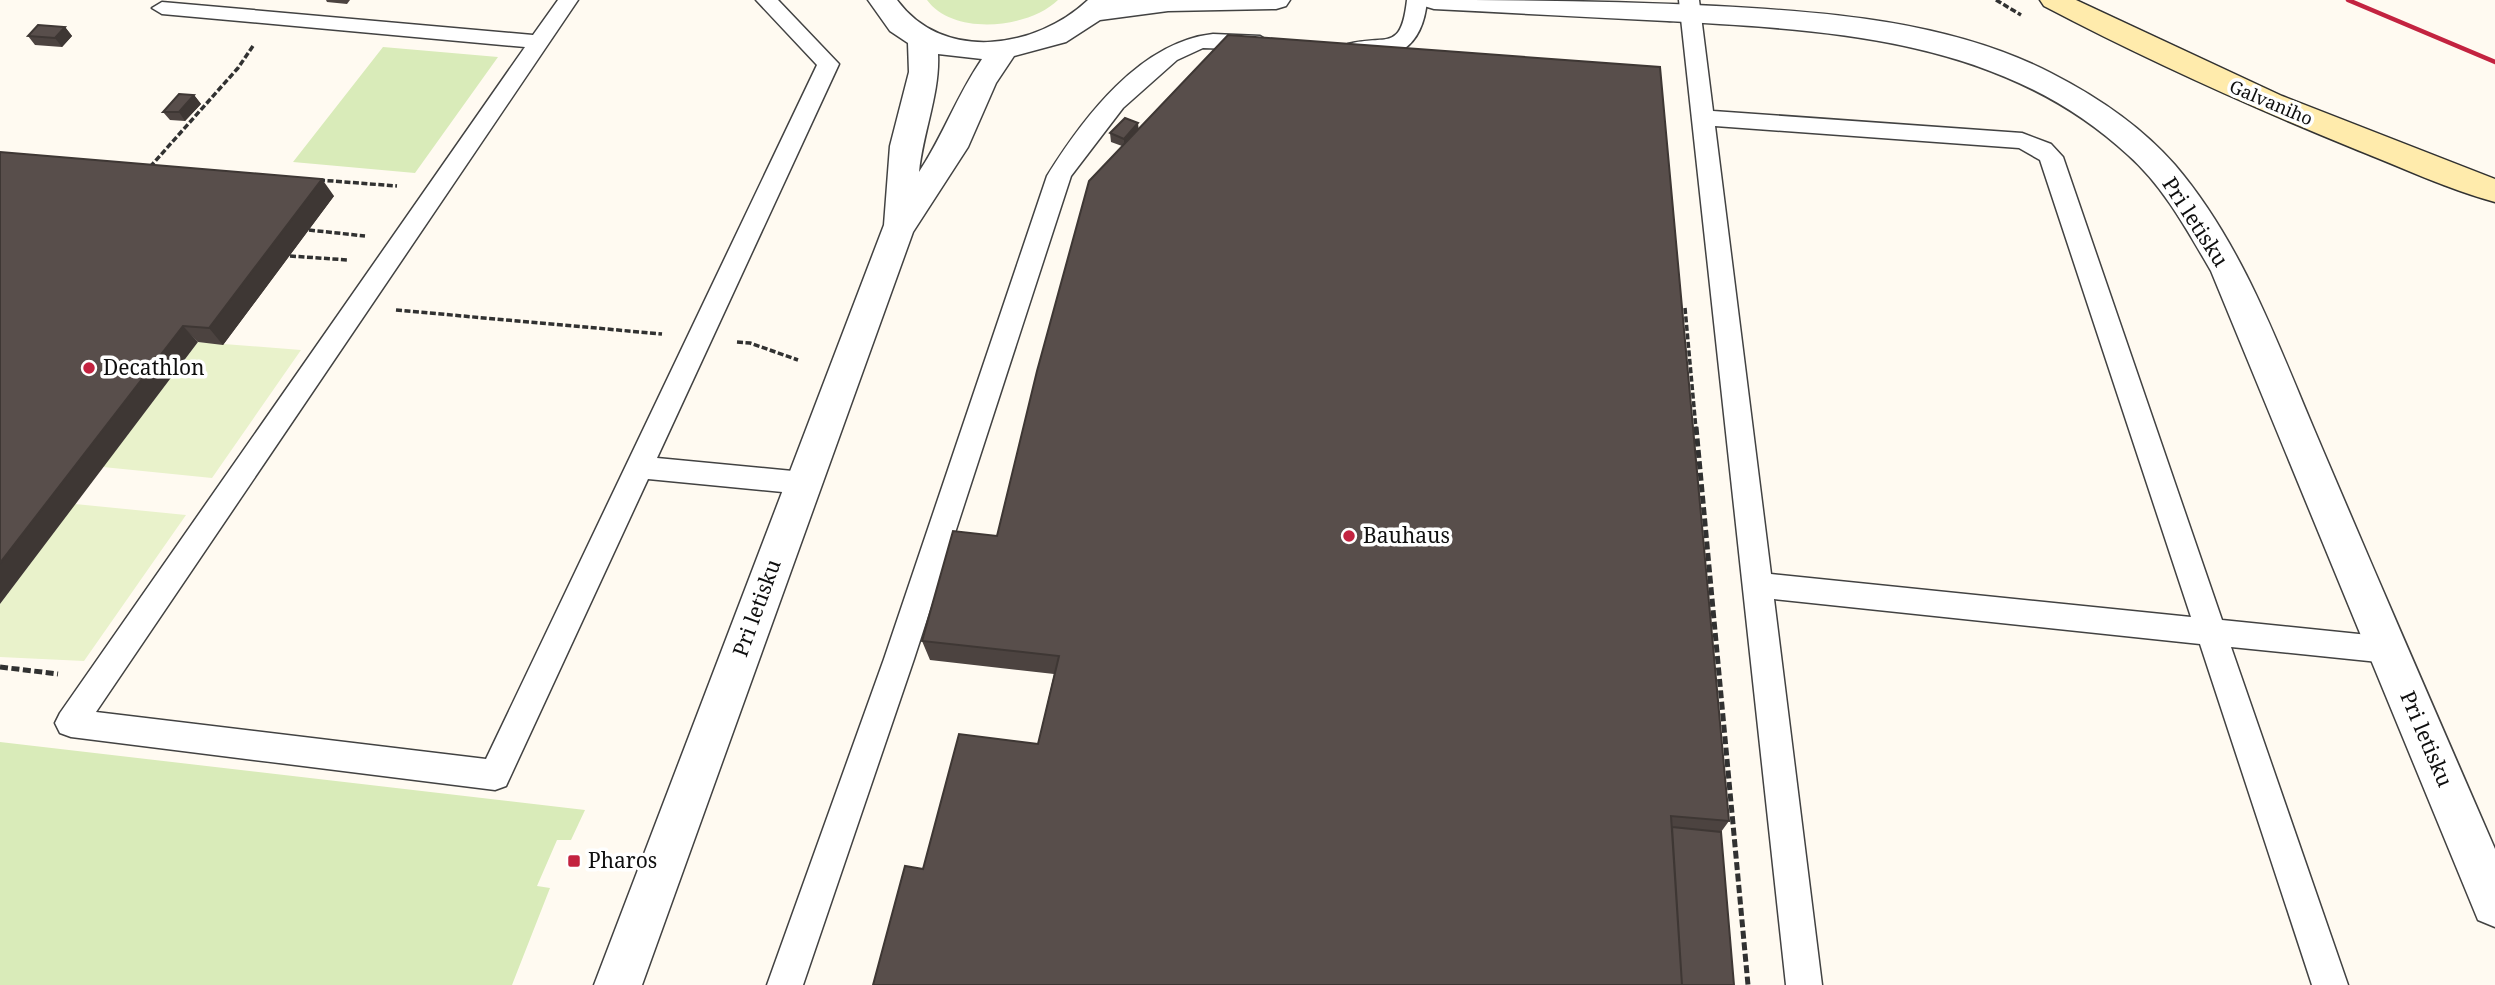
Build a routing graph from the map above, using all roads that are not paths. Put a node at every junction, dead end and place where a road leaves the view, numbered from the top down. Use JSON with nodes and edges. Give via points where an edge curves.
{"nodes":[{"id":1,"x":170,"y":0,"type":"edge"},
{"id":2,"x":568,"y":0,"type":"edge"},
{"id":3,"x":766,"y":0,"type":"edge"},
{"id":4,"x":882,"y":0,"type":"edge"},
{"id":5,"x":1276,"y":0,"type":"edge"},
{"id":6,"x":1417,"y":0,"type":"edge"},
{"id":7,"x":1434,"y":0,"type":"edge"},
{"id":8,"x":2054,"y":0,"type":"edge"},
{"id":9,"x":1100,"y":6,"type":"edge"},
{"id":10,"x":1690,"y":7,"type":"edge"},
{"id":11,"x":923,"y":39,"type":"junction"},
{"id":12,"x":540,"y":42,"type":"junction"},
{"id":13,"x":1275,"y":44,"type":"edge"},
{"id":14,"x":1329,"y":47,"type":"edge"},
{"id":15,"x":1004,"y":49,"type":"junction"},
{"id":16,"x":1702,"y":118,"type":"junction"},
{"id":17,"x":2495,"y":191,"type":"edge"},
{"id":18,"x":897,"y":230,"type":"junction"},
{"id":19,"x":639,"y":467,"type":"junction"},
{"id":20,"x":803,"y":483,"type":"junction"},
{"id":21,"x":1757,"y":585,"type":"junction"},
{"id":22,"x":2211,"y":633,"type":"junction"},
{"id":23,"x":2388,"y":650,"type":"junction"},
{"id":24,"x":2495,"y":904,"type":"edge"},
{"id":25,"x":618,"y":985,"type":"edge"},
{"id":26,"x":785,"y":985,"type":"edge"},
{"id":27,"x":1804,"y":985,"type":"edge"},
{"id":28,"x":2330,"y":985,"type":"edge"}],
"edges":[{"from":1,"to":12,"type":"lane","via":[[162,8]]},
{"from":2,"to":12,"type":"lane"},
{"from":3,"to":19,"type":"lane","via":[[828,64]]},
{"from":4,"to":11,"type":"street","via":[[895,22]]},
{"from":5,"to":9,"type":"street"},
{"from":6,"to":14,"type":"lane","via":[[1414,30],[1405,42],[1386,49]]},
{"from":7,"to":10,"type":"street","name":"Pri letisku"},
{"from":8,"to":17,"type":"main road","name":"Galvaniho","via":[[2224,84]]},
{"from":9,"to":15,"type":"street","via":[[1056,37]]},
{"from":10,"to":16,"type":"lane"},
{"from":10,"to":23,"type":"street","name":"Pri letisku","via":[[1862,27],[1958,48],[2062,90],[2139,147],[2174,185],[2228,271]]},
{"from":11,"to":15,"type":"street","via":[[961,49]]},
{"from":11,"to":18,"type":"street","name":"Pri letisku","via":[[924,72],[906,145]]},
{"from":12,"to":19,"type":"lane","via":[[71,723],[495,775]]},
{"from":13,"to":26,"type":"lane","via":[[1203,42],[1173,52],[1086,137],[1059,176]]},
{"from":15,"to":18,"type":"street","name":"Pri letisku","via":[[981,83],[952,147]]},
{"from":16,"to":21,"type":"lane"},
{"from":16,"to":22,"type":"lane","via":[[2022,141],[2051,157]]},
{"from":18,"to":20,"type":"street","name":"Pri letisku"},
{"from":19,"to":20,"type":"lane"},
{"from":20,"to":25,"type":"street","name":"Pri letisku"},
{"from":21,"to":22,"type":"lane"},
{"from":21,"to":27,"type":"lane"},
{"from":22,"to":23,"type":"lane"},
{"from":22,"to":28,"type":"lane"},
{"from":23,"to":24,"type":"street","name":"Pri letisku"}]}
